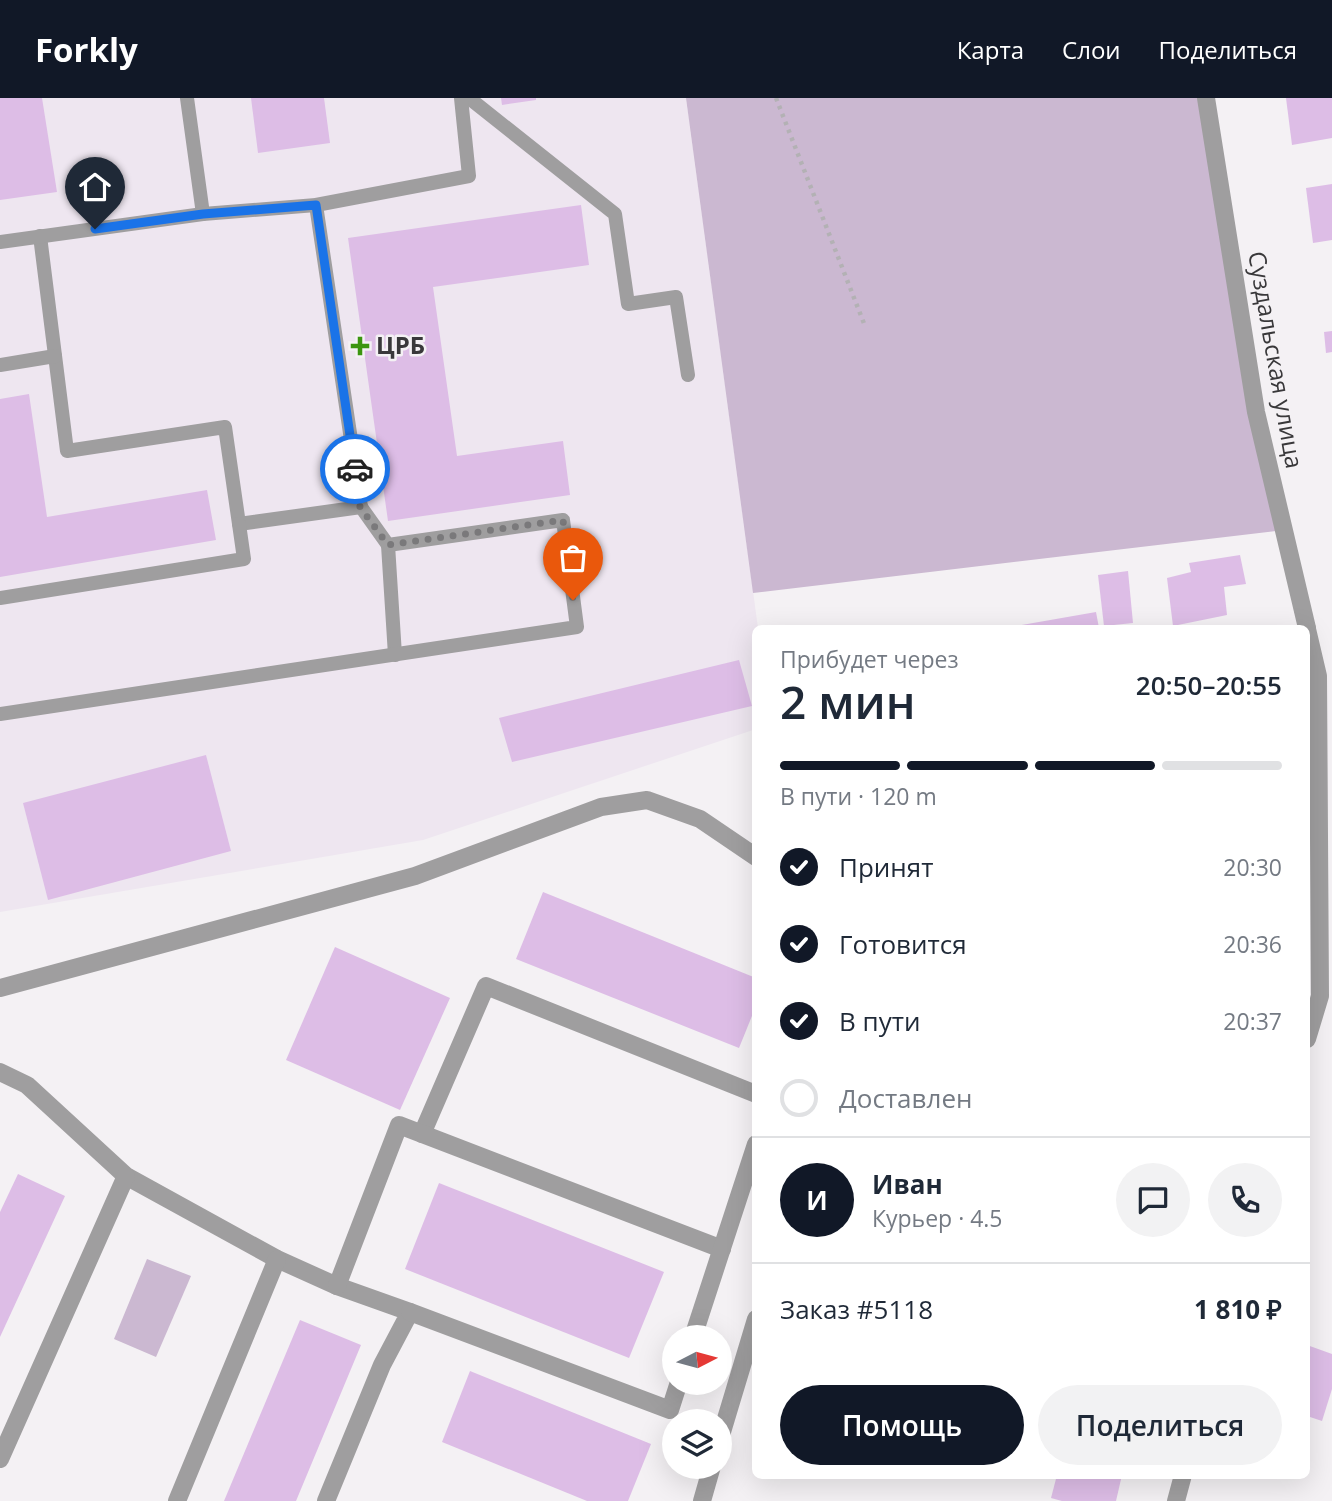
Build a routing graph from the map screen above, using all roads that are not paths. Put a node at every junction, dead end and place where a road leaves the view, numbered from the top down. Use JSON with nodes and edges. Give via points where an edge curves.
{"nodes":[{"id":1,"x":187,"y":98,"type":"edge"},
{"id":2,"x":461,"y":98,"type":"edge"},
{"id":3,"x":469,"y":98,"type":"edge"},
{"id":4,"x":1206,"y":98,"type":"edge"},
{"id":5,"x":316,"y":205,"type":"junction"},
{"id":6,"x":203,"y":214,"type":"junction"},
{"id":7,"x":40,"y":236,"type":"junction"},
{"id":8,"x":0,"y":242,"type":"edge"},
{"id":9,"x":55,"y":356,"type":"junction"},
{"id":10,"x":0,"y":365,"type":"edge"},
{"id":11,"x":688,"y":375,"type":"dead end"},
{"id":12,"x":360,"y":507,"type":"junction"},
{"id":13,"x":239,"y":524,"type":"junction"},
{"id":14,"x":388,"y":545,"type":"junction"},
{"id":15,"x":0,"y":598,"type":"edge"},
{"id":16,"x":1306,"y":625,"type":"edge"},
{"id":17,"x":1310,"y":636,"type":"edge"},
{"id":18,"x":395,"y":654,"type":"junction"},
{"id":19,"x":1325,"y":674,"type":"edge"},
{"id":20,"x":0,"y":714,"type":"edge"},
{"id":21,"x":752,"y":854,"type":"edge"},
{"id":22,"x":0,"y":988,"type":"edge"},
{"id":23,"x":1310,"y":1029,"type":"edge"},
{"id":24,"x":0,"y":1072,"type":"edge"},
{"id":25,"x":752,"y":1092,"type":"edge"},
{"id":26,"x":422,"y":1134,"type":"junction"},
{"id":27,"x":752,"y":1156,"type":"edge"},
{"id":28,"x":126,"y":1176,"type":"junction"},
{"id":29,"x":722,"y":1249,"type":"junction"},
{"id":30,"x":277,"y":1259,"type":"junction"},
{"id":31,"x":337,"y":1286,"type":"junction"},
{"id":32,"x":410,"y":1312,"type":"junction"},
{"id":33,"x":698,"y":1325,"type":"edge"},
{"id":34,"x":752,"y":1332,"type":"edge"},
{"id":35,"x":675,"y":1395,"type":"edge"},
{"id":36,"x":729,"y":1409,"type":"edge"},
{"id":37,"x":0,"y":1459,"type":"edge"},
{"id":38,"x":708,"y":1479,"type":"edge"},
{"id":39,"x":1183,"y":1479,"type":"edge"},
{"id":40,"x":177,"y":1501,"type":"edge"},
{"id":41,"x":326,"y":1501,"type":"edge"},
{"id":42,"x":702,"y":1501,"type":"edge"},
{"id":43,"x":1177,"y":1501,"type":"edge"}],
"edges":[{"from":1,"to":6,"type":"lane"},
{"from":2,"to":5,"type":"lane","via":[[469,176]]},
{"from":3,"to":11,"type":"lane","via":[[615,214],[628,304],[676,297]]},
{"from":4,"to":16,"type":"street","name":"Суздальская улица","via":[[1256,412]]},
{"from":5,"to":6,"type":"lane"},
{"from":5,"to":12,"type":"lane"},
{"from":6,"to":7,"type":"lane"},
{"from":7,"to":8,"type":"lane"},
{"from":7,"to":9,"type":"lane"},
{"from":9,"to":10,"type":"lane"},
{"from":9,"to":13,"type":"lane","via":[[67,451],[225,427]]},
{"from":12,"to":13,"type":"lane"},
{"from":12,"to":14,"type":"lane"},
{"from":13,"to":15,"type":"lane","via":[[244,559]]},
{"from":14,"to":18,"type":"lane"},
{"from":14,"to":18,"type":"lane","via":[[563,520],[577,627]]},
{"from":17,"to":19,"type":"street","name":"Суздальская улица"},
{"from":18,"to":20,"type":"lane"},
{"from":19,"to":23,"type":"street","name":"Суздальская улица","via":[[1320,996]]},
{"from":21,"to":22,"type":"street","via":[[700,819],[647,800],[601,807],[415,876]]},
{"from":24,"to":28,"type":"street","via":[[27,1084]]},
{"from":25,"to":26,"type":"street","via":[[486,986]]},
{"from":26,"to":29,"type":"street"},
{"from":26,"to":31,"type":"street","via":[[399,1125]]},
{"from":27,"to":29,"type":"street"},
{"from":28,"to":30,"type":"street"},
{"from":28,"to":37,"type":"street"},
{"from":29,"to":33,"type":"street"},
{"from":30,"to":31,"type":"street"},
{"from":30,"to":40,"type":"street"},
{"from":31,"to":32,"type":"street"},
{"from":32,"to":35,"type":"street","via":[[670,1410]]},
{"from":32,"to":41,"type":"street","via":[[382,1364]]},
{"from":34,"to":36,"type":"street"},
{"from":38,"to":42,"type":"street"},
{"from":39,"to":43,"type":"street"}]}
